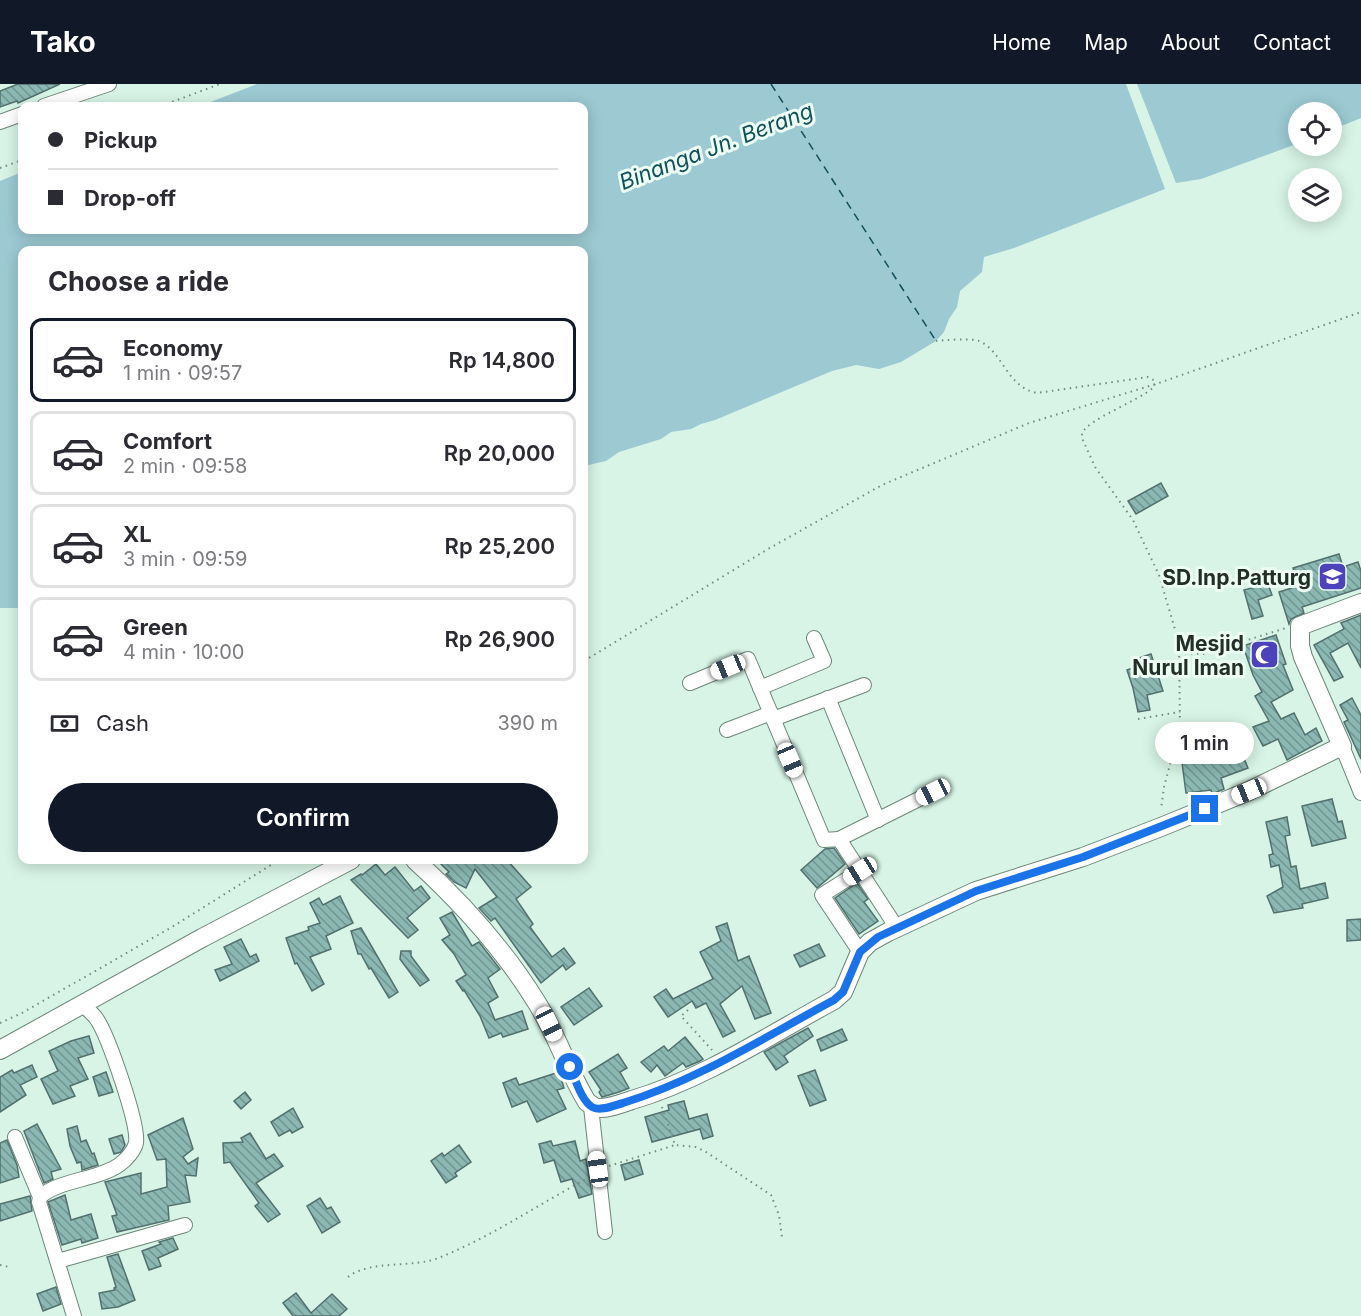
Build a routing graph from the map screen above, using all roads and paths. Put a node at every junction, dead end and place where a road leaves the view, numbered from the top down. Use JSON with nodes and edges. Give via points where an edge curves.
{"nodes":[{"id":1,"x":109,"y":84,"type":"edge"},
{"id":2,"x":220,"y":84,"type":"edge"},
{"id":3,"x":56,"y":102,"type":"edge"},
{"id":4,"x":172,"y":102,"type":"edge"},
{"id":5,"x":18,"y":115,"type":"edge"},
{"id":6,"x":0,"y":122,"type":"edge"},
{"id":7,"x":18,"y":161,"type":"edge"},
{"id":8,"x":0,"y":168,"type":"edge"},
{"id":9,"x":1361,"y":312,"type":"edge"},
{"id":10,"x":936,"y":341,"type":"dead end"},
{"id":11,"x":1156,"y":384,"type":"junction"},
{"id":12,"x":1361,"y":603,"type":"edge"},
{"id":13,"x":1300,"y":626,"type":"junction"},
{"id":14,"x":814,"y":638,"type":"dead end"},
{"id":15,"x":1179,"y":653,"type":"junction"},
{"id":16,"x":588,"y":659,"type":"edge"},
{"id":17,"x":690,"y":683,"type":"dead end"},
{"id":18,"x":864,"y":685,"type":"dead end"},
{"id":19,"x":760,"y":688,"type":"junction"},
{"id":20,"x":828,"y":698,"type":"junction"},
{"id":21,"x":1180,"y":712,"type":"junction"},
{"id":22,"x":772,"y":716,"type":"junction"},
{"id":23,"x":1138,"y":719,"type":"dead end"},
{"id":24,"x":727,"y":730,"type":"dead end"},
{"id":25,"x":1342,"y":746,"type":"junction"},
{"id":26,"x":933,"y":792,"type":"dead end"},
{"id":27,"x":1361,"y":793,"type":"edge"},
{"id":28,"x":878,"y":820,"type":"junction"},
{"id":29,"x":1161,"y":827,"type":"junction"},
{"id":30,"x":839,"y":839,"type":"junction"},
{"id":31,"x":273,"y":864,"type":"edge"},
{"id":32,"x":343,"y":864,"type":"edge"},
{"id":33,"x":419,"y":864,"type":"edge"},
{"id":34,"x":860,"y":871,"type":"junction"},
{"id":35,"x":897,"y":928,"type":"junction"},
{"id":36,"x":860,"y":952,"type":"junction"},
{"id":37,"x":83,"y":1005,"type":"junction"},
{"id":38,"x":688,"y":1010,"type":"dead end"},
{"id":39,"x":0,"y":1023,"type":"edge"},
{"id":40,"x":0,"y":1050,"type":"edge"},
{"id":41,"x":722,"y":1061,"type":"junction"},
{"id":42,"x":658,"y":1092,"type":"junction"},
{"id":43,"x":591,"y":1107,"type":"junction"},
{"id":44,"x":15,"y":1137,"type":"dead end"},
{"id":45,"x":675,"y":1145,"type":"junction"},
{"id":46,"x":598,"y":1172,"type":"junction"},
{"id":47,"x":39,"y":1197,"type":"junction"},
{"id":48,"x":185,"y":1225,"type":"dead end"},
{"id":49,"x":604,"y":1232,"type":"dead end"},
{"id":50,"x":782,"y":1237,"type":"dead end"},
{"id":51,"x":58,"y":1262,"type":"junction"},
{"id":52,"x":0,"y":1265,"type":"edge"},
{"id":53,"x":9,"y":1268,"type":"dead end"},
{"id":54,"x":348,"y":1277,"type":"dead end"},
{"id":55,"x":74,"y":1316,"type":"edge"}],
"edges":[{"from":1,"to":3,"type":"street"},
{"from":2,"to":4,"type":"path"},
{"from":5,"to":6,"type":"street"},
{"from":7,"to":8,"type":"path"},
{"from":9,"to":11,"type":"path"},
{"from":10,"to":11,"type":"path","via":[[980,341],[1029,392],[1148,377]]},
{"from":11,"to":15,"type":"path","via":[[1139,399],[1089,424],[1082,438],[1095,467],[1133,520],[1159,575]]},
{"from":11,"to":16,"type":"path","via":[[1029,423],[882,485]]},
{"from":12,"to":13,"type":"street"},
{"from":13,"to":15,"type":"path","via":[[1203,654]]},
{"from":13,"to":25,"type":"street","via":[[1303,657]]},
{"from":14,"to":19,"type":"street","via":[[824,662]]},
{"from":15,"to":21,"type":"path"},
{"from":17,"to":19,"type":"street","via":[[748,659]]},
{"from":18,"to":20,"type":"street"},
{"from":19,"to":22,"type":"street"},
{"from":20,"to":22,"type":"street"},
{"from":20,"to":28,"type":"street"},
{"from":21,"to":23,"type":"path"},
{"from":21,"to":29,"type":"path","via":[[1162,801]]},
{"from":22,"to":24,"type":"street"},
{"from":22,"to":30,"type":"street","via":[[824,840]]},
{"from":25,"to":27,"type":"street"},
{"from":25,"to":29,"type":"street","via":[[1249,791]]},
{"from":26,"to":28,"type":"street"},
{"from":28,"to":30,"type":"street"},
{"from":29,"to":35,"type":"street","via":[[976,891]]},
{"from":30,"to":34,"type":"street"},
{"from":31,"to":39,"type":"path","via":[[172,927]]},
{"from":32,"to":37,"type":"street"},
{"from":33,"to":43,"type":"street","via":[[509,962],[549,1024]]},
{"from":34,"to":35,"type":"street"},
{"from":34,"to":36,"type":"street","via":[[822,895]]},
{"from":35,"to":36,"type":"street"},
{"from":36,"to":41,"type":"street","via":[[840,996]]},
{"from":37,"to":40,"type":"street"},
{"from":37,"to":47,"type":"street","via":[[96,1017],[113,1054],[136,1136],[135,1146],[111,1170]]},
{"from":38,"to":41,"type":"path","via":[[681,1016]]},
{"from":41,"to":42,"type":"street"},
{"from":42,"to":43,"type":"street","via":[[610,1107]]},
{"from":42,"to":45,"type":"path"},
{"from":43,"to":46,"type":"street"},
{"from":44,"to":47,"type":"street"},
{"from":45,"to":46,"type":"path","via":[[634,1156]]},
{"from":45,"to":50,"type":"path","via":[[706,1152],[771,1195]]},
{"from":46,"to":49,"type":"street"},
{"from":46,"to":54,"type":"path","via":[[516,1220],[441,1257],[366,1269]]},
{"from":47,"to":51,"type":"street"},
{"from":48,"to":51,"type":"street"},
{"from":51,"to":55,"type":"street"},
{"from":52,"to":53,"type":"path"}]}
